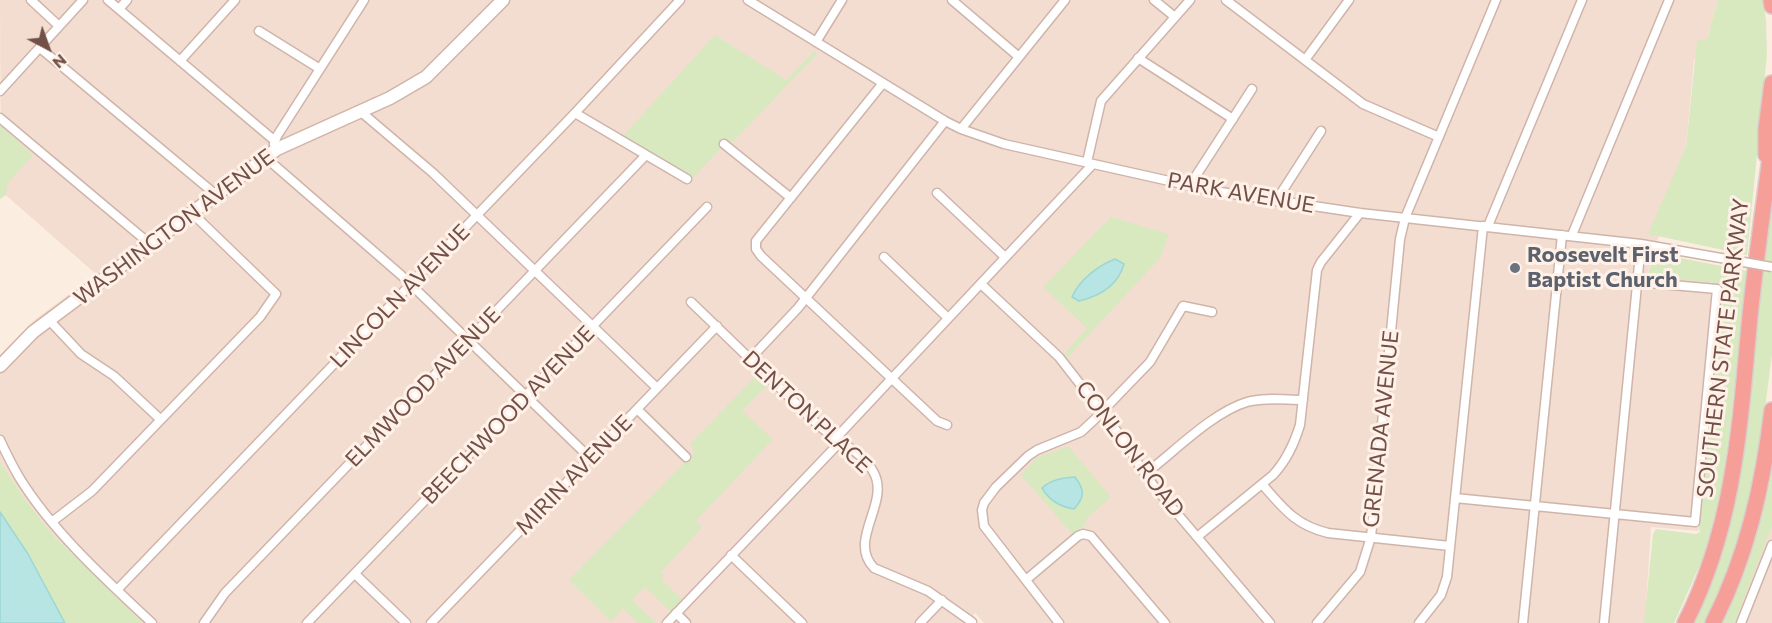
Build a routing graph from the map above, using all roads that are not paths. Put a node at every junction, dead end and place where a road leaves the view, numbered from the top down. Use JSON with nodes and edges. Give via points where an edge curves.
{"nodes":[{"id":1,"x":31,"y":0,"type":"edge"},
{"id":2,"x":83,"y":0,"type":"edge"},
{"id":3,"x":108,"y":0,"type":"edge"},
{"id":4,"x":127,"y":0,"type":"edge"},
{"id":5,"x":235,"y":0,"type":"edge"},
{"id":6,"x":503,"y":0,"type":"edge"},
{"id":7,"x":680,"y":0,"type":"edge"},
{"id":8,"x":748,"y":0,"type":"edge"},
{"id":9,"x":842,"y":0,"type":"edge"},
{"id":10,"x":954,"y":0,"type":"edge"},
{"id":11,"x":1065,"y":0,"type":"edge"},
{"id":12,"x":1154,"y":0,"type":"edge"},
{"id":13,"x":1190,"y":0,"type":"edge"},
{"id":14,"x":1226,"y":0,"type":"edge"},
{"id":15,"x":1349,"y":0,"type":"edge"},
{"id":16,"x":1496,"y":0,"type":"edge"},
{"id":17,"x":1582,"y":0,"type":"edge"},
{"id":18,"x":1669,"y":0,"type":"edge"},
{"id":19,"x":1771,"y":0,"type":"edge"},
{"id":20,"x":362,"y":1,"type":"edge"},
{"id":21,"x":1772,"y":6,"type":"edge"},
{"id":22,"x":119,"y":9,"type":"junction"},
{"id":23,"x":1175,"y":17,"type":"junction"},
{"id":24,"x":59,"y":26,"type":"junction"},
{"id":25,"x":259,"y":30,"type":"dead end"},
{"id":26,"x":816,"y":42,"type":"junction"},
{"id":27,"x":40,"y":48,"type":"junction"},
{"id":28,"x":1019,"y":57,"type":"junction"},
{"id":29,"x":1138,"y":58,"type":"junction"},
{"id":30,"x":1305,"y":60,"type":"junction"},
{"id":31,"x":180,"y":61,"type":"junction"},
{"id":32,"x":320,"y":69,"type":"junction"},
{"id":33,"x":883,"y":83,"type":"junction"},
{"id":34,"x":1772,"y":83,"type":"edge"},
{"id":35,"x":2,"y":86,"type":"edge"},
{"id":36,"x":1252,"y":89,"type":"dead end"},
{"id":37,"x":360,"y":111,"type":"junction"},
{"id":38,"x":575,"y":113,"type":"junction"},
{"id":39,"x":0,"y":118,"type":"edge"},
{"id":40,"x":1233,"y":119,"type":"junction"},
{"id":41,"x":945,"y":121,"type":"junction"},
{"id":42,"x":961,"y":129,"type":"junction"},
{"id":43,"x":1321,"y":131,"type":"dead end"},
{"id":44,"x":1439,"y":136,"type":"junction"},
{"id":45,"x":275,"y":141,"type":"junction"},
{"id":46,"x":724,"y":144,"type":"dead end"},
{"id":47,"x":1772,"y":144,"type":"edge"},
{"id":48,"x":267,"y":155,"type":"junction"},
{"id":49,"x":646,"y":155,"type":"junction"},
{"id":50,"x":1090,"y":163,"type":"junction"},
{"id":51,"x":687,"y":179,"type":"dead end"},
{"id":52,"x":1767,"y":179,"type":"junction"},
{"id":53,"x":1190,"y":185,"type":"junction"},
{"id":54,"x":937,"y":193,"type":"dead end"},
{"id":55,"x":215,"y":194,"type":"junction"},
{"id":56,"x":791,"y":198,"type":"junction"},
{"id":57,"x":1276,"y":201,"type":"junction"},
{"id":58,"x":707,"y":207,"type":"dead end"},
{"id":59,"x":192,"y":213,"type":"junction"},
{"id":60,"x":1360,"y":213,"type":"junction"},
{"id":61,"x":477,"y":215,"type":"junction"},
{"id":62,"x":1405,"y":218,"type":"junction"},
{"id":63,"x":1485,"y":226,"type":"junction"},
{"id":64,"x":1562,"y":235,"type":"junction"},
{"id":65,"x":1572,"y":235,"type":"junction"},
{"id":66,"x":150,"y":244,"type":"junction"},
{"id":67,"x":1641,"y":244,"type":"junction"},
{"id":68,"x":884,"y":257,"type":"dead end"},
{"id":69,"x":1005,"y":257,"type":"junction"},
{"id":70,"x":1772,"y":267,"type":"edge"},
{"id":71,"x":535,"y":271,"type":"junction"},
{"id":72,"x":1638,"y":282,"type":"junction"},
{"id":73,"x":981,"y":284,"type":"junction"},
{"id":74,"x":410,"y":285,"type":"junction"},
{"id":75,"x":805,"y":298,"type":"junction"},
{"id":76,"x":691,"y":302,"type":"dead end"},
{"id":77,"x":1212,"y":312,"type":"dead end"},
{"id":78,"x":948,"y":318,"type":"junction"},
{"id":79,"x":49,"y":320,"type":"junction"},
{"id":80,"x":593,"y":326,"type":"junction"},
{"id":81,"x":717,"y":326,"type":"junction"},
{"id":82,"x":468,"y":340,"type":"junction"},
{"id":83,"x":750,"y":359,"type":"junction"},
{"id":84,"x":0,"y":366,"type":"edge"},
{"id":85,"x":891,"y":379,"type":"junction"},
{"id":86,"x":657,"y":388,"type":"junction"},
{"id":87,"x":526,"y":396,"type":"junction"},
{"id":88,"x":1303,"y":400,"type":"junction"},
{"id":89,"x":637,"y":409,"type":"junction"},
{"id":90,"x":1772,"y":410,"type":"edge"},
{"id":91,"x":1102,"y":412,"type":"junction"},
{"id":92,"x":160,"y":419,"type":"junction"},
{"id":93,"x":947,"y":425,"type":"dead end"},
{"id":94,"x":838,"y":439,"type":"junction"},
{"id":95,"x":0,"y":441,"type":"edge"},
{"id":96,"x":686,"y":457,"type":"dead end"},
{"id":97,"x":590,"y":458,"type":"junction"},
{"id":98,"x":1145,"y":474,"type":"junction"},
{"id":99,"x":1262,"y":484,"type":"junction"},
{"id":100,"x":1455,"y":498,"type":"junction"},
{"id":101,"x":1535,"y":507,"type":"junction"},
{"id":102,"x":1615,"y":515,"type":"junction"},
{"id":103,"x":53,"y":521,"type":"junction"},
{"id":104,"x":1197,"y":537,"type":"junction"},
{"id":105,"x":1371,"y":537,"type":"junction"},
{"id":106,"x":1772,"y":545,"type":"edge"},
{"id":107,"x":1450,"y":546,"type":"junction"},
{"id":108,"x":731,"y":555,"type":"junction"},
{"id":109,"x":355,"y":574,"type":"junction"},
{"id":110,"x":1027,"y":579,"type":"junction"},
{"id":111,"x":117,"y":590,"type":"junction"},
{"id":112,"x":942,"y":600,"type":"junction"},
{"id":113,"x":676,"y":613,"type":"junction"},
{"id":114,"x":972,"y":622,"type":"edge"},
{"id":115,"x":152,"y":623,"type":"edge"},
{"id":116,"x":204,"y":623,"type":"edge"},
{"id":117,"x":308,"y":623,"type":"edge"},
{"id":118,"x":406,"y":623,"type":"edge"},
{"id":119,"x":431,"y":623,"type":"edge"},
{"id":120,"x":667,"y":623,"type":"edge"},
{"id":121,"x":686,"y":623,"type":"edge"},
{"id":122,"x":802,"y":623,"type":"edge"},
{"id":123,"x":920,"y":623,"type":"edge"},
{"id":124,"x":1059,"y":623,"type":"edge"},
{"id":125,"x":1165,"y":623,"type":"edge"},
{"id":126,"x":1270,"y":623,"type":"edge"},
{"id":127,"x":1317,"y":623,"type":"edge"},
{"id":128,"x":1419,"y":623,"type":"edge"},
{"id":129,"x":1523,"y":623,"type":"edge"},
{"id":130,"x":1604,"y":623,"type":"edge"},
{"id":131,"x":1685,"y":623,"type":"edge"},
{"id":132,"x":1713,"y":623,"type":"edge"},
{"id":133,"x":1741,"y":623,"type":"edge"}],
"edges":[{"from":1,"to":24,"type":"street"},
{"from":2,"to":24,"type":"street"},
{"from":3,"to":22,"type":"street"},
{"from":4,"to":22,"type":"street"},
{"from":5,"to":31,"type":"street"},
{"from":6,"to":37,"type":"street","name":"WASHINGTON AVENUE","via":[[426,77]]},
{"from":7,"to":38,"type":"street","name":"LINCOLN AVENUE"},
{"from":8,"to":26,"type":"street","name":"PARK AVENUE"},
{"from":9,"to":26,"type":"street"},
{"from":10,"to":28,"type":"street"},
{"from":11,"to":28,"type":"street"},
{"from":12,"to":23,"type":"street"},
{"from":13,"to":23,"type":"street"},
{"from":14,"to":30,"type":"street"},
{"from":15,"to":30,"type":"street"},
{"from":16,"to":44,"type":"street","name":"GRENADA AVENUE"},
{"from":17,"to":63,"type":"street"},
{"from":18,"to":65,"type":"street"},
{"from":19,"to":21,"type":"highway"},
{"from":20,"to":32,"type":"street"},
{"from":22,"to":31,"type":"street"},
{"from":23,"to":29,"type":"street"},
{"from":24,"to":27,"type":"street"},
{"from":25,"to":32,"type":"street"},
{"from":26,"to":33,"type":"street","name":"PARK AVENUE"},
{"from":27,"to":35,"type":"street"},
{"from":27,"to":55,"type":"street"},
{"from":28,"to":42,"type":"street"},
{"from":29,"to":40,"type":"street"},
{"from":29,"to":50,"type":"street","via":[[1101,101]]},
{"from":30,"to":44,"type":"street","via":[[1363,104]]},
{"from":31,"to":45,"type":"street"},
{"from":32,"to":45,"type":"street"},
{"from":33,"to":41,"type":"street","name":"PARK AVENUE"},
{"from":33,"to":56,"type":"street"},
{"from":34,"to":52,"type":"highway","via":[[1766,129]]},
{"from":36,"to":40,"type":"street"},
{"from":37,"to":48,"type":"street","name":"WASHINGTON AVENUE"},
{"from":37,"to":61,"type":"street"},
{"from":38,"to":49,"type":"street"},
{"from":38,"to":61,"type":"street","name":"LINCOLN AVENUE"},
{"from":39,"to":66,"type":"street"},
{"from":40,"to":53,"type":"street"},
{"from":41,"to":42,"type":"street","name":"PARK AVENUE"},
{"from":41,"to":75,"type":"street"},
{"from":42,"to":50,"type":"street","name":"PARK AVENUE","via":[[1004,144]]},
{"from":43,"to":57,"type":"street"},
{"from":44,"to":62,"type":"street","name":"GRENADA AVENUE"},
{"from":45,"to":48,"type":"street"},
{"from":46,"to":56,"type":"street"},
{"from":47,"to":52,"type":"highway","name":"SOUTHERN STATE PARKWAY"},
{"from":48,"to":55,"type":"street","name":"WASHINGTON AVENUE"},
{"from":48,"to":74,"type":"street"},
{"from":49,"to":51,"type":"street"},
{"from":49,"to":71,"type":"street","name":"ELMWOOD AVENUE"},
{"from":50,"to":53,"type":"street","name":"PARK AVENUE"},
{"from":50,"to":69,"type":"street"},
{"from":52,"to":131,"type":"highway","name":"SOUTHERN STATE PARKWAY","via":[[1731,486],[1712,560]]},
{"from":53,"to":57,"type":"street","name":"PARK AVENUE"},
{"from":54,"to":69,"type":"street"},
{"from":55,"to":59,"type":"street","name":"WASHINGTON AVENUE"},
{"from":56,"to":75,"type":"street","via":[[756,242],[756,249]]},
{"from":57,"to":60,"type":"street","name":"PARK AVENUE"},
{"from":58,"to":80,"type":"street","name":"BEECHWOOD AVENUE"},
{"from":59,"to":66,"type":"street","name":"WASHINGTON AVENUE"},
{"from":59,"to":92,"type":"street","via":[[276,294],[260,317]]},
{"from":60,"to":62,"type":"street","name":"PARK AVENUE"},
{"from":60,"to":88,"type":"street","via":[[1317,270]]},
{"from":61,"to":71,"type":"street"},
{"from":61,"to":74,"type":"street","name":"LINCOLN AVENUE"},
{"from":62,"to":63,"type":"street","name":"PARK AVENUE"},
{"from":62,"to":105,"type":"street","name":"GRENADA AVENUE"},
{"from":63,"to":64,"type":"street","name":"PARK AVENUE"},
{"from":63,"to":100,"type":"street"},
{"from":64,"to":65,"type":"street","name":"PARK AVENUE"},
{"from":64,"to":101,"type":"street"},
{"from":65,"to":67,"type":"street","name":"PARK AVENUE"},
{"from":66,"to":79,"type":"street","name":"WASHINGTON AVENUE"},
{"from":67,"to":70,"type":"street","name":"PARK AVENUE","bridge":true},
{"from":67,"to":72,"type":"street"},
{"from":68,"to":78,"type":"street"},
{"from":69,"to":73,"type":"street"},
{"from":71,"to":80,"type":"street"},
{"from":71,"to":82,"type":"street","name":"ELMWOOD AVENUE"},
{"from":72,"to":102,"type":"street"},
{"from":72,"to":102,"type":"street","via":[[1717,289],[1695,522]]},
{"from":73,"to":78,"type":"street"},
{"from":73,"to":91,"type":"street","name":"CONLON ROAD","via":[[1059,357]]},
{"from":74,"to":82,"type":"street"},
{"from":74,"to":111,"type":"street","name":"LINCOLN AVENUE"},
{"from":75,"to":83,"type":"street"},
{"from":75,"to":85,"type":"street"},
{"from":76,"to":81,"type":"street","name":"DENTON PLACE"},
{"from":77,"to":91,"type":"street","via":[[1184,306],[1150,363]]},
{"from":78,"to":85,"type":"street"},
{"from":79,"to":84,"type":"street","name":"WASHINGTON AVENUE"},
{"from":79,"to":92,"type":"street","via":[[81,354],[114,376]]},
{"from":80,"to":86,"type":"street"},
{"from":80,"to":87,"type":"street","name":"BEECHWOOD AVENUE"},
{"from":81,"to":83,"type":"street","name":"DENTON PLACE"},
{"from":81,"to":86,"type":"street","name":"MIRIN AVENUE"},
{"from":82,"to":87,"type":"street"},
{"from":82,"to":116,"type":"street","name":"ELMWOOD AVENUE","via":[[225,593]]},
{"from":83,"to":94,"type":"street","name":"DENTON PLACE"},
{"from":85,"to":93,"type":"street","via":[[937,421]]},
{"from":85,"to":94,"type":"street"},
{"from":86,"to":89,"type":"street","name":"MIRIN AVENUE"},
{"from":87,"to":97,"type":"street"},
{"from":87,"to":109,"type":"street","name":"BEECHWOOD AVENUE"},
{"from":88,"to":98,"type":"street","via":[[1263,399],[1234,407]]},
{"from":88,"to":99,"type":"street","via":[[1294,444],[1282,465]]},
{"from":89,"to":96,"type":"street"},
{"from":89,"to":97,"type":"street","name":"MIRIN AVENUE"},
{"from":90,"to":132,"type":"highway","via":[[1756,509]]},
{"from":91,"to":98,"type":"street","name":"CONLON ROAD"},
{"from":91,"to":110,"type":"street","via":[[1081,432],[1028,456],[984,503],[984,526]]},
{"from":92,"to":103,"type":"street","via":[[92,490]]},
{"from":94,"to":108,"type":"street"},
{"from":94,"to":112,"type":"street","name":"DENTON PLACE","via":[[867,463],[878,482],[865,542],[868,561],[874,568]]},
{"from":95,"to":103,"type":"street","via":[[19,477]]},
{"from":97,"to":119,"type":"street","name":"MIRIN AVENUE"},
{"from":98,"to":104,"type":"street","name":"CONLON ROAD"},
{"from":99,"to":104,"type":"street"},
{"from":99,"to":105,"type":"street","via":[[1291,517],[1305,526],[1328,533]]},
{"from":100,"to":101,"type":"street"},
{"from":100,"to":107,"type":"street"},
{"from":101,"to":102,"type":"street"},
{"from":101,"to":129,"type":"street"},
{"from":102,"to":130,"type":"street"},
{"from":103,"to":111,"type":"street"},
{"from":104,"to":126,"type":"street","name":"CONLON ROAD"},
{"from":105,"to":107,"type":"street"},
{"from":105,"to":127,"type":"street","name":"GRENADA AVENUE","via":[[1360,572]]},
{"from":106,"to":133,"type":"street"},
{"from":107,"to":128,"type":"street","via":[[1441,595]]},
{"from":108,"to":113,"type":"street"},
{"from":108,"to":122,"type":"street"},
{"from":109,"to":117,"type":"street","name":"BEECHWOOD AVENUE"},
{"from":109,"to":118,"type":"street"},
{"from":110,"to":124,"type":"street"},
{"from":110,"to":125,"type":"street","via":[[1078,536],[1090,536]]},
{"from":111,"to":115,"type":"street"},
{"from":112,"to":114,"type":"street","name":"DENTON PLACE"},
{"from":112,"to":123,"type":"street"},
{"from":113,"to":120,"type":"street"},
{"from":113,"to":121,"type":"street"}]}
